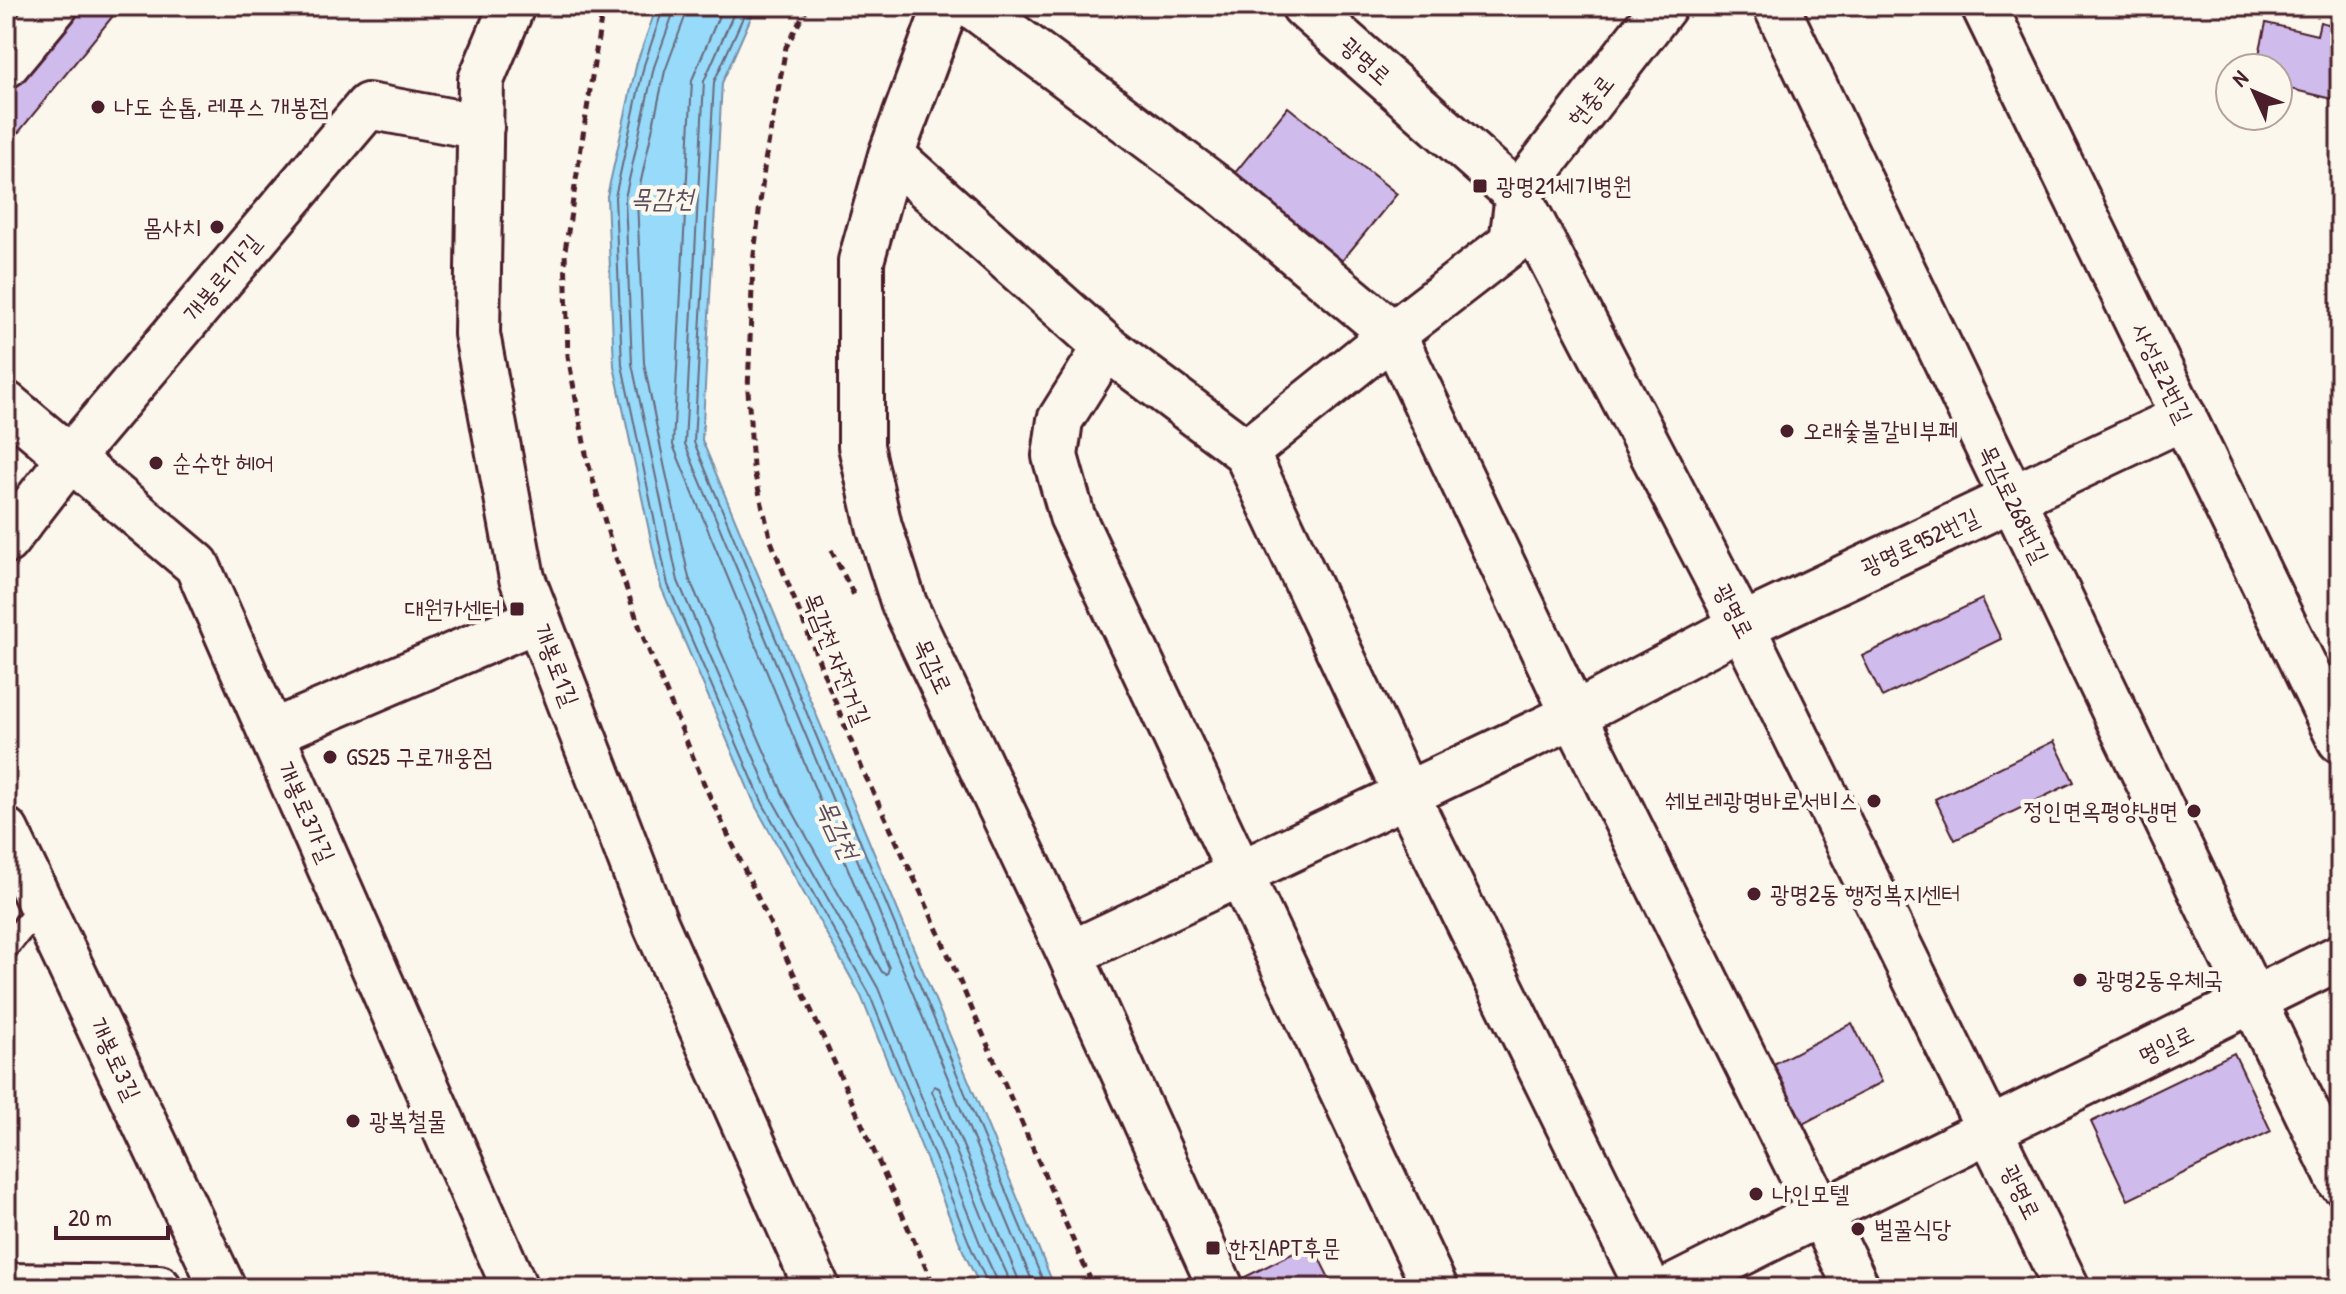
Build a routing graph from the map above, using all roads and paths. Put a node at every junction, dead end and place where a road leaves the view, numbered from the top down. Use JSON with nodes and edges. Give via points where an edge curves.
{"nodes":[{"id":1,"x":55,"y":6,"type":"edge"},
{"id":2,"x":512,"y":6,"type":"edge"},
{"id":3,"x":603,"y":6,"type":"edge"},
{"id":4,"x":808,"y":6,"type":"edge"},
{"id":5,"x":946,"y":6,"type":"edge"},
{"id":6,"x":973,"y":6,"type":"edge"},
{"id":7,"x":1304,"y":6,"type":"edge"},
{"id":8,"x":1664,"y":6,"type":"edge"},
{"id":9,"x":1776,"y":6,"type":"edge"},
{"id":10,"x":1984,"y":6,"type":"edge"},
{"id":11,"x":6,"y":65,"type":"edge"},
{"id":12,"x":481,"y":127,"type":"junction"},
{"id":13,"x":891,"y":155,"type":"junction"},
{"id":14,"x":1518,"y":195,"type":"junction"},
{"id":15,"x":1393,"y":334,"type":"junction"},
{"id":16,"x":1106,"y":347,"type":"junction"},
{"id":17,"x":6,"y":404,"type":"edge"},
{"id":18,"x":2184,"y":417,"type":"junction"},
{"id":19,"x":1246,"y":452,"type":"junction"},
{"id":20,"x":70,"y":458,"type":"junction"},
{"id":21,"x":2011,"y":499,"type":"junction"},
{"id":22,"x":6,"y":541,"type":"edge"},
{"id":23,"x":831,"y":550,"type":"dead end"},
{"id":24,"x":855,"y":597,"type":"dead end"},
{"id":25,"x":538,"y":619,"type":"junction"},
{"id":26,"x":1742,"y":626,"type":"junction"},
{"id":27,"x":1574,"y":715,"type":"junction"},
{"id":28,"x":271,"y":733,"type":"junction"},
{"id":29,"x":2340,"y":740,"type":"edge"},
{"id":30,"x":1406,"y":794,"type":"junction"},
{"id":31,"x":6,"y":831,"type":"edge"},
{"id":32,"x":1240,"y":873,"type":"junction"},
{"id":33,"x":42,"y":905,"type":"junction"},
{"id":34,"x":6,"y":948,"type":"edge"},
{"id":35,"x":1070,"y":954,"type":"junction"},
{"id":36,"x":2340,"y":957,"type":"edge"},
{"id":37,"x":2255,"y":1001,"type":"junction"},
{"id":38,"x":1990,"y":1131,"type":"junction"},
{"id":39,"x":2335,"y":1157,"type":"edge"},
{"id":40,"x":1821,"y":1213,"type":"junction"},
{"id":41,"x":6,"y":1286,"type":"edge"},
{"id":42,"x":1218,"y":1287,"type":"edge"},
{"id":43,"x":159,"y":1288,"type":"edge"},
{"id":44,"x":223,"y":1288,"type":"edge"},
{"id":45,"x":515,"y":1288,"type":"edge"},
{"id":46,"x":817,"y":1288,"type":"edge"},
{"id":47,"x":935,"y":1288,"type":"edge"},
{"id":48,"x":1094,"y":1288,"type":"edge"},
{"id":49,"x":1435,"y":1288,"type":"edge"},
{"id":50,"x":1648,"y":1288,"type":"edge"},
{"id":51,"x":1672,"y":1288,"type":"edge"},
{"id":52,"x":1857,"y":1288,"type":"edge"},
{"id":53,"x":2067,"y":1288,"type":"edge"}],
"edges":[{"from":1,"to":11,"type":"street"},
{"from":2,"to":12,"type":"street","name":"개봉로1길","via":[[481,80]]},
{"from":3,"to":47,"type":"path","via":[[565,251],[568,356],[587,459],[642,634],[705,786]]},
{"from":4,"to":48,"type":"path","name":"목감천 자전거길","via":[[786,47],[763,175],[748,390],[753,467],[771,541],[863,771]]},
{"from":5,"to":13,"type":"street","name":"목감로"},
{"from":6,"to":15,"type":"street","via":[[1222,192]]},
{"from":7,"to":14,"type":"street","name":"광명로"},
{"from":8,"to":14,"type":"street","name":"현충로"},
{"from":9,"to":21,"type":"street","name":"목감로268번길"},
{"from":10,"to":18,"type":"street","name":"사성로2번길"},
{"from":12,"to":20,"type":"street","name":"개봉로1가길","via":[[368,106]]},
{"from":12,"to":25,"type":"street","name":"개봉로1길","via":[[477,334],[522,578]]},
{"from":13,"to":16,"type":"street"},
{"from":13,"to":35,"type":"street","name":"목감로","via":[[861,261],[861,446],[904,604]]},
{"from":14,"to":15,"type":"street","via":[[1512,242]]},
{"from":14,"to":26,"type":"street","name":"광명로"},
{"from":15,"to":19,"type":"street"},
{"from":15,"to":27,"type":"street"},
{"from":16,"to":19,"type":"street"},
{"from":16,"to":32,"type":"street","via":[[1060,420],[1055,456],[1072,516]]},
{"from":17,"to":20,"type":"street","name":"개봉로3가길"},
{"from":18,"to":21,"type":"street","name":"광명로952번길"},
{"from":18,"to":29,"type":"street","name":"사성로2번길"},
{"from":19,"to":30,"type":"street"},
{"from":20,"to":22,"type":"street","name":"개봉로1가길"},
{"from":20,"to":28,"type":"street","name":"개봉로3가길","via":[[197,565]]},
{"from":21,"to":26,"type":"street","name":"광명로952번길"},
{"from":21,"to":37,"type":"street","name":"목감로268번길"},
{"from":23,"to":24,"type":"path"},
{"from":25,"to":28,"type":"street"},
{"from":25,"to":46,"type":"street","name":"개봉로1길","via":[[656,925]]},
{"from":26,"to":27,"type":"street","name":"광명로952번길"},
{"from":26,"to":38,"type":"street","name":"광명로"},
{"from":27,"to":30,"type":"street","name":"광명로952번길"},
{"from":27,"to":40,"type":"street"},
{"from":28,"to":45,"type":"street","name":"개봉로3가길"},
{"from":30,"to":32,"type":"street","name":"광명로952번길"},
{"from":30,"to":50,"type":"street"},
{"from":31,"to":33,"type":"street","name":"개봉로3길"},
{"from":32,"to":35,"type":"street","name":"광명로952번길"},
{"from":32,"to":49,"type":"street"},
{"from":33,"to":34,"type":"lane"},
{"from":33,"to":44,"type":"street","name":"개봉로3길"},
{"from":35,"to":42,"type":"street","name":"목감로"},
{"from":36,"to":37,"type":"street","name":"명일로"},
{"from":37,"to":38,"type":"street","name":"명일로"},
{"from":37,"to":39,"type":"street","name":"목감로268번길"},
{"from":38,"to":40,"type":"street","name":"명일로"},
{"from":38,"to":53,"type":"street","name":"광명로"},
{"from":40,"to":51,"type":"street","name":"명일로"},
{"from":40,"to":52,"type":"street"},
{"from":41,"to":43,"type":"street"}]}
